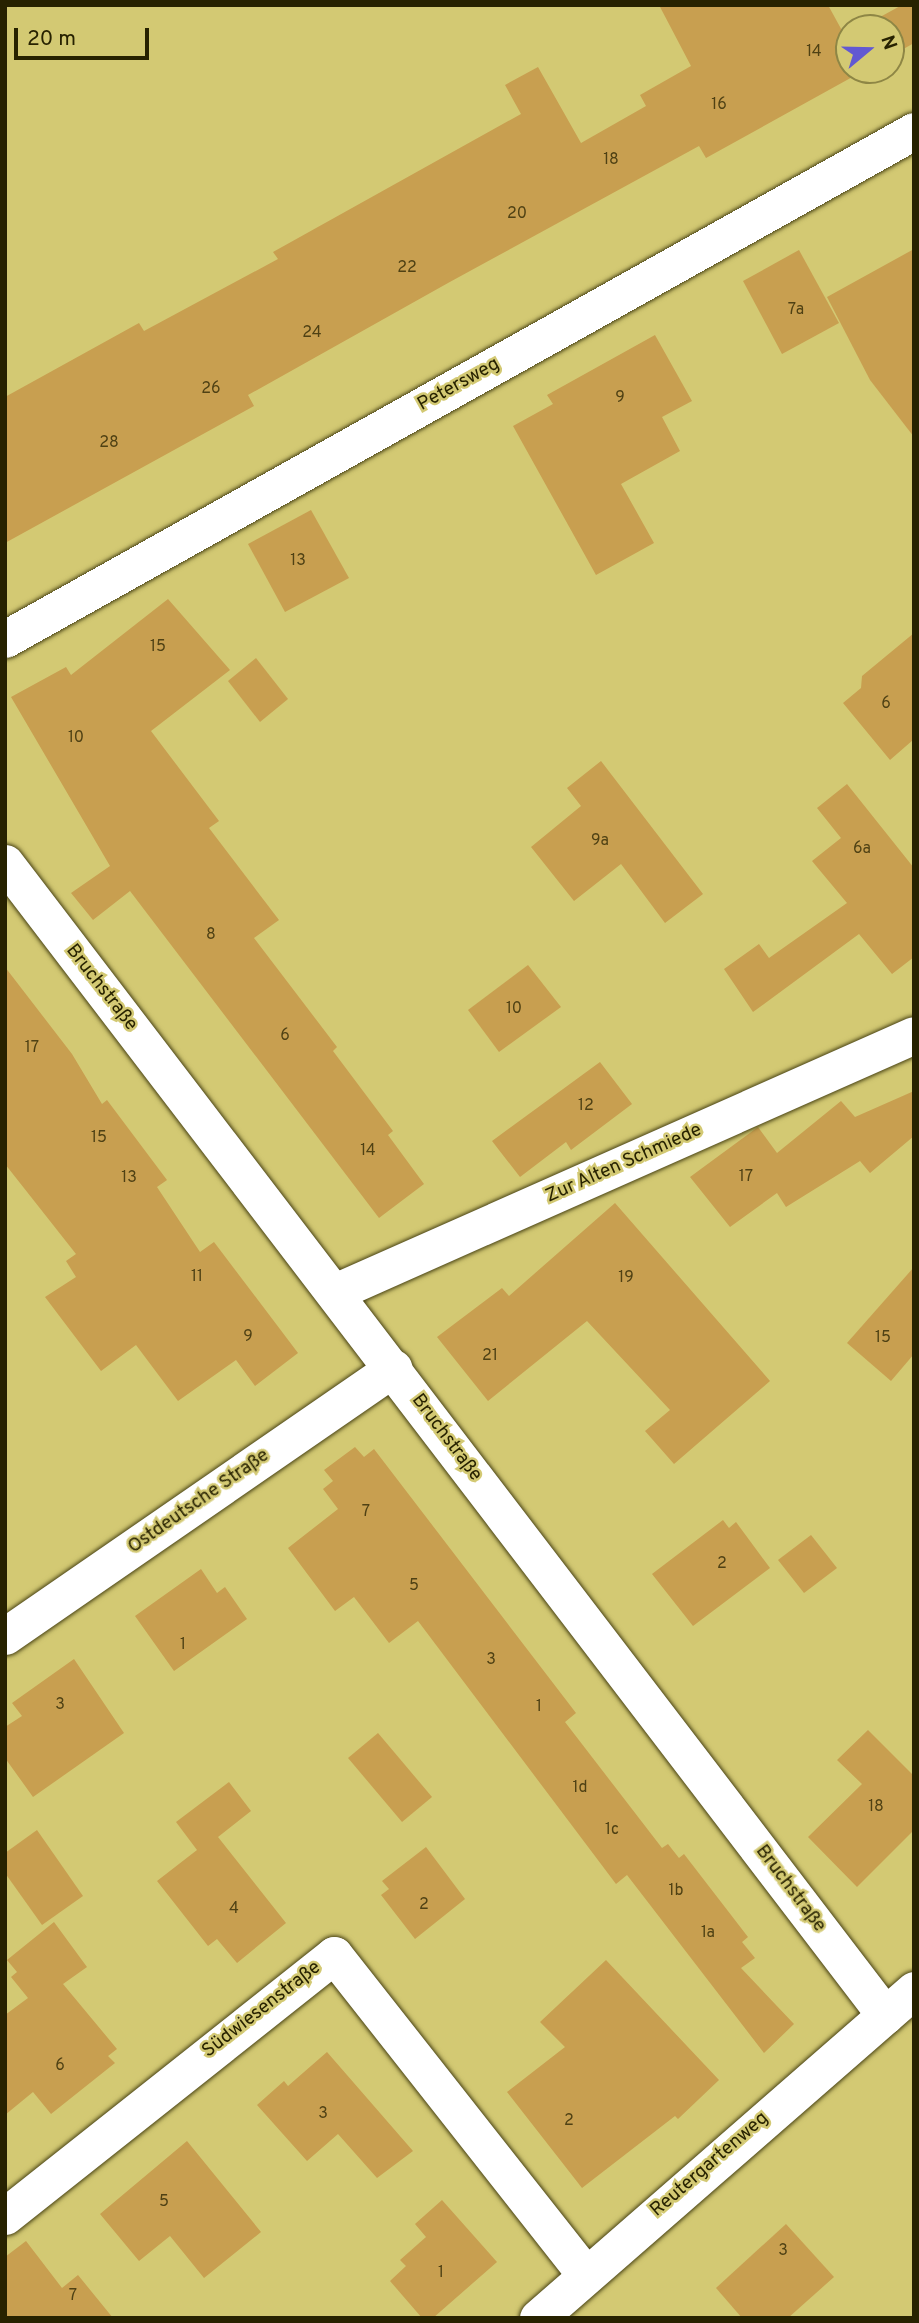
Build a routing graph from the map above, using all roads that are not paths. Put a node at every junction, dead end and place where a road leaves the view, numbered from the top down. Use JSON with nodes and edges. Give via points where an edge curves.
{"nodes":[{"id":1,"x":914,"y":131,"type":"edge"},
{"id":2,"x":5,"y":639,"type":"edge"},
{"id":3,"x":5,"y":863,"type":"edge"},
{"id":4,"x":914,"y":1035,"type":"edge"},
{"id":5,"x":335,"y":1292,"type":"junction"},
{"id":6,"x":393,"y":1368,"type":"junction"},
{"id":7,"x":5,"y":1636,"type":"edge"},
{"id":8,"x":914,"y":1990,"type":"edge"},
{"id":9,"x":885,"y":2015,"type":"junction"},
{"id":10,"x":5,"y":2216,"type":"edge"},
{"id":11,"x":585,"y":2274,"type":"junction"},
{"id":12,"x":538,"y":2318,"type":"edge"}],
"edges":[{"from":1,"to":2,"type":"street","name":"Petersweg"},
{"from":3,"to":5,"type":"street","name":"Bruchstraße"},
{"from":4,"to":5,"type":"street","name":"Zur Alten Schmiede"},
{"from":5,"to":6,"type":"street","name":"Bruchstraße"},
{"from":6,"to":7,"type":"street","name":"Ostdeutsche Straße"},
{"from":6,"to":9,"type":"street","name":"Bruchstraße"},
{"from":8,"to":9,"type":"street","name":"Reutergartenweg"},
{"from":9,"to":11,"type":"street","name":"Reutergartenweg"},
{"from":10,"to":11,"type":"street","name":"Südwiesenstraße","via":[[334,1955]]},
{"from":11,"to":12,"type":"street","name":"Reutergartenweg"}]}
